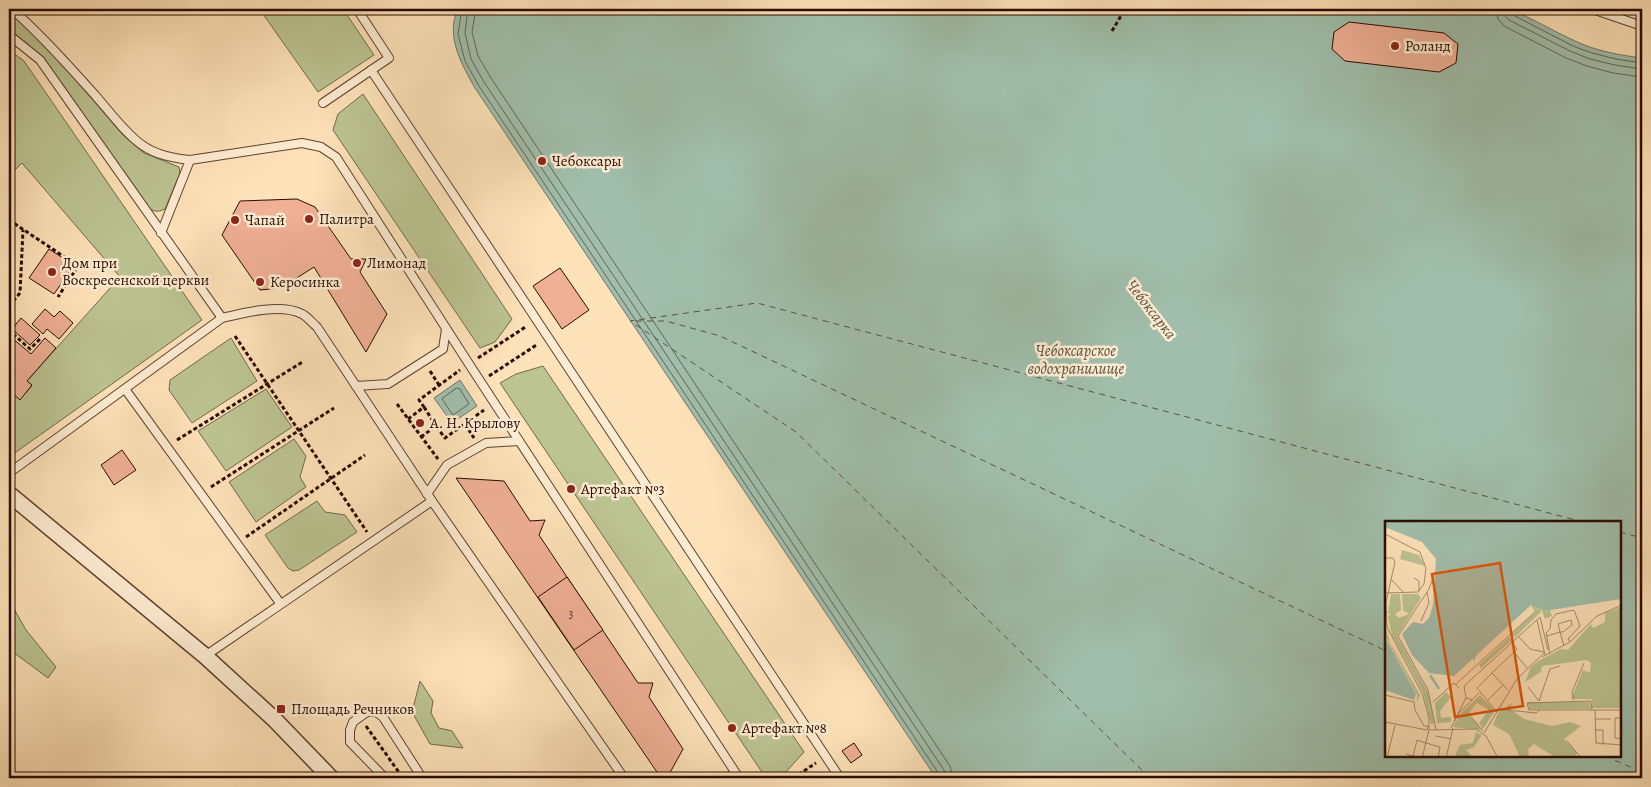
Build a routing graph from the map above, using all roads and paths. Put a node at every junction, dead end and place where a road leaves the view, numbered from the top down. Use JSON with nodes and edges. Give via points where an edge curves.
{"nodes":[{"id":1,"x":12,"y":9,"type":"edge"},
{"id":2,"x":357,"y":9,"type":"edge"},
{"id":3,"x":1125,"y":9,"type":"edge"},
{"id":4,"x":1252,"y":9,"type":"edge"},
{"id":5,"x":1592,"y":9,"type":"edge"},
{"id":6,"x":1259,"y":13,"type":"dead end"},
{"id":7,"x":1642,"y":26,"type":"edge"},
{"id":8,"x":1112,"y":31,"type":"dead end"},
{"id":9,"x":9,"y":35,"type":"edge"},
{"id":10,"x":371,"y":70,"type":"junction"},
{"id":11,"x":323,"y":103,"type":"dead end"},
{"id":12,"x":190,"y":160,"type":"junction"},
{"id":13,"x":9,"y":220,"type":"edge"},
{"id":14,"x":24,"y":230,"type":"junction"},
{"id":15,"x":161,"y":233,"type":"junction"},
{"id":16,"x":58,"y":297,"type":"dead end"},
{"id":17,"x":9,"y":306,"type":"edge"},
{"id":18,"x":222,"y":318,"type":"junction"},
{"id":19,"x":536,"y":320,"type":"junction"},
{"id":20,"x":446,"y":329,"type":"junction"},
{"id":21,"x":235,"y":336,"type":"dead end"},
{"id":22,"x":9,"y":337,"type":"edge"},
{"id":23,"x":548,"y":338,"type":"junction"},
{"id":24,"x":40,"y":339,"type":"dead end"},
{"id":25,"x":479,"y":358,"type":"dead end"},
{"id":26,"x":304,"y":361,"type":"dead end"},
{"id":27,"x":469,"y":364,"type":"junction"},
{"id":28,"x":490,"y":375,"type":"dead end"},
{"id":29,"x":267,"y":384,"type":"junction"},
{"id":30,"x":356,"y":386,"type":"junction"},
{"id":31,"x":125,"y":389,"type":"junction"},
{"id":32,"x":494,"y":403,"type":"junction"},
{"id":33,"x":397,"y":404,"type":"dead end"},
{"id":34,"x":424,"y":407,"type":"junction"},
{"id":35,"x":334,"y":408,"type":"dead end"},
{"id":36,"x":408,"y":419,"type":"junction"},
{"id":37,"x":436,"y":426,"type":"junction"},
{"id":38,"x":299,"y":430,"type":"junction"},
{"id":39,"x":421,"y":436,"type":"junction"},
{"id":40,"x":519,"y":441,"type":"junction"},
{"id":41,"x":167,"y":446,"type":"junction"},
{"id":42,"x":365,"y":455,"type":"dead end"},
{"id":43,"x":438,"y":460,"type":"dead end"},
{"id":44,"x":9,"y":473,"type":"edge"},
{"id":45,"x":330,"y":479,"type":"junction"},
{"id":46,"x":201,"y":493,"type":"junction"},
{"id":47,"x":430,"y":497,"type":"junction"},
{"id":48,"x":11,"y":500,"type":"edge"},
{"id":49,"x":372,"y":541,"type":"junction"},
{"id":50,"x":237,"y":543,"type":"junction"},
{"id":51,"x":280,"y":603,"type":"junction"},
{"id":52,"x":205,"y":656,"type":"junction"},
{"id":53,"x":364,"y":724,"type":"dead end"},
{"id":54,"x":737,"y":776,"type":"edge"},
{"id":55,"x":331,"y":778,"type":"edge"},
{"id":56,"x":385,"y":778,"type":"edge"},
{"id":57,"x":403,"y":778,"type":"edge"},
{"id":58,"x":420,"y":778,"type":"edge"},
{"id":59,"x":624,"y":778,"type":"edge"},
{"id":60,"x":727,"y":778,"type":"edge"},
{"id":61,"x":840,"y":778,"type":"edge"}],
"edges":[{"from":1,"to":12,"type":"lane","via":[[44,38],[142,146],[157,153]]},
{"from":2,"to":10,"type":"lane","via":[[389,58]]},
{"from":3,"to":8,"type":"path"},
{"from":4,"to":6,"type":"path"},
{"from":5,"to":7,"type":"lane"},
{"from":9,"to":15,"type":"lane","via":[[40,60]]},
{"from":10,"to":11,"type":"lane"},
{"from":10,"to":19,"type":"lane"},
{"from":12,"to":15,"type":"lane"},
{"from":12,"to":20,"type":"lane","via":[[302,143],[321,147],[336,157]]},
{"from":13,"to":14,"type":"path"},
{"from":14,"to":16,"type":"path","via":[[78,266]]},
{"from":14,"to":17,"type":"path","via":[[20,293]]},
{"from":15,"to":18,"type":"lane"},
{"from":18,"to":30,"type":"lane","via":[[284,309],[302,314],[317,327]]},
{"from":18,"to":31,"type":"lane"},
{"from":19,"to":23,"type":"lane"},
{"from":19,"to":25,"type":"path"},
{"from":20,"to":27,"type":"lane"},
{"from":20,"to":30,"type":"lane","via":[[443,349],[388,384]]},
{"from":21,"to":29,"type":"path"},
{"from":22,"to":24,"type":"path","via":[[12,333],[30,349]]},
{"from":23,"to":28,"type":"path"},
{"from":23,"to":61,"type":"lane"},
{"from":26,"to":29,"type":"path"},
{"from":27,"to":32,"type":"lane"},
{"from":27,"to":34,"type":"path","via":[[419,400]]},
{"from":29,"to":38,"type":"path"},
{"from":29,"to":41,"type":"path"},
{"from":30,"to":47,"type":"lane"},
{"from":31,"to":41,"type":"lane"},
{"from":31,"to":44,"type":"lane"},
{"from":32,"to":37,"type":"path","via":[[445,438]]},
{"from":32,"to":40,"type":"lane"},
{"from":33,"to":36,"type":"path"},
{"from":34,"to":36,"type":"path"},
{"from":34,"to":37,"type":"path"},
{"from":35,"to":38,"type":"path"},
{"from":36,"to":39,"type":"path"},
{"from":37,"to":39,"type":"path"},
{"from":38,"to":45,"type":"path"},
{"from":38,"to":46,"type":"path"},
{"from":39,"to":43,"type":"path"},
{"from":40,"to":47,"type":"lane","via":[[486,443],[448,465]]},
{"from":40,"to":54,"type":"lane"},
{"from":41,"to":46,"type":"lane"},
{"from":42,"to":45,"type":"path"},
{"from":45,"to":49,"type":"path"},
{"from":45,"to":50,"type":"path"},
{"from":46,"to":50,"type":"lane"},
{"from":47,"to":49,"type":"lane"},
{"from":47,"to":59,"type":"lane"},
{"from":48,"to":52,"type":"street"},
{"from":49,"to":51,"type":"lane"},
{"from":50,"to":51,"type":"lane"},
{"from":51,"to":52,"type":"lane"},
{"from":52,"to":55,"type":"street","via":[[274,719]]},
{"from":53,"to":57,"type":"path"},
{"from":54,"to":60,"type":"lane"},
{"from":56,"to":58,"type":"lane","via":[[350,742],[353,722],[367,712],[376,712],[383,717]]}]}
